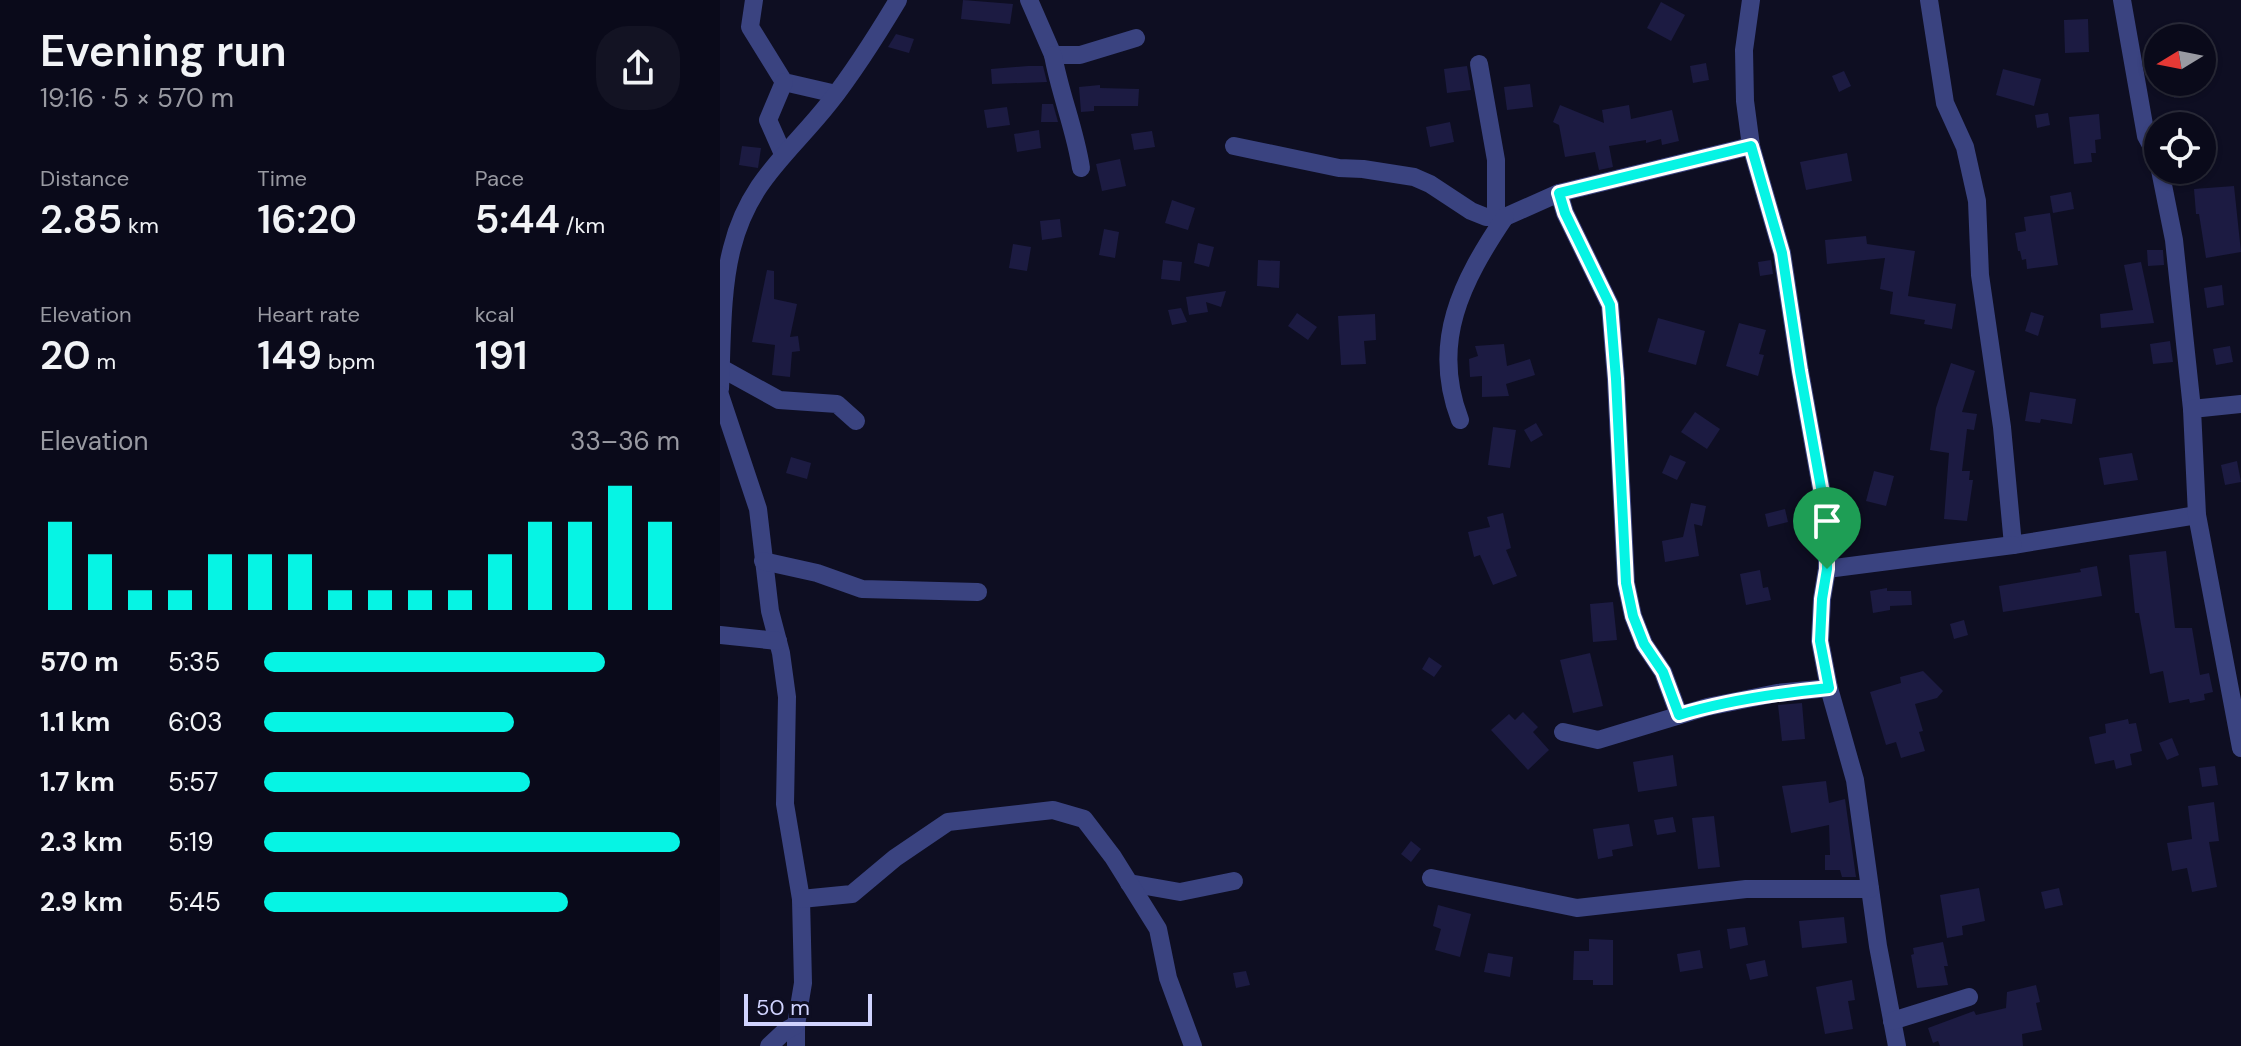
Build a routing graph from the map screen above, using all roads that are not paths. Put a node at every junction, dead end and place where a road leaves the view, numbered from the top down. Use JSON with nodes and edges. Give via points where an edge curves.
{"nodes":[{"id":1,"x":754,"y":0,"type":"edge"},
{"id":2,"x":898,"y":0,"type":"edge"},
{"id":3,"x":1029,"y":0,"type":"edge"},
{"id":4,"x":1751,"y":0,"type":"edge"},
{"id":5,"x":1929,"y":0,"type":"edge"},
{"id":6,"x":2122,"y":0,"type":"edge"},
{"id":7,"x":1136,"y":38,"type":"dead end"},
{"id":8,"x":1053,"y":55,"type":"junction"},
{"id":9,"x":1479,"y":64,"type":"dead end"},
{"id":10,"x":784,"y":82,"type":"junction"},
{"id":11,"x":836,"y":94,"type":"junction"},
{"id":12,"x":2144,"y":125,"type":"edge"},
{"id":13,"x":1234,"y":146,"type":"dead end"},
{"id":14,"x":1751,"y":146,"type":"junction"},
{"id":15,"x":783,"y":154,"type":"junction"},
{"id":16,"x":1081,"y":168,"type":"dead end"},
{"id":17,"x":2163,"y":184,"type":"edge"},
{"id":18,"x":1559,"y":193,"type":"junction"},
{"id":19,"x":1500,"y":217,"type":"junction"},
{"id":20,"x":726,"y":247,"type":"edge"},
{"id":21,"x":721,"y":368,"type":"edge"},
{"id":22,"x":720,"y":389,"type":"edge"},
{"id":23,"x":720,"y":395,"type":"edge"},
{"id":24,"x":2241,"y":404,"type":"edge"},
{"id":25,"x":2192,"y":409,"type":"junction"},
{"id":26,"x":1460,"y":420,"type":"dead end"},
{"id":27,"x":856,"y":421,"type":"dead end"},
{"id":28,"x":2197,"y":515,"type":"junction"},
{"id":29,"x":2013,"y":545,"type":"junction"},
{"id":30,"x":763,"y":561,"type":"junction"},
{"id":31,"x":1827,"y":569,"type":"junction"},
{"id":32,"x":978,"y":592,"type":"dead end"},
{"id":33,"x":720,"y":635,"type":"edge"},
{"id":34,"x":778,"y":641,"type":"junction"},
{"id":35,"x":1829,"y":688,"type":"junction"},
{"id":36,"x":1679,"y":715,"type":"junction"},
{"id":37,"x":1563,"y":732,"type":"dead end"},
{"id":38,"x":2241,"y":748,"type":"edge"},
{"id":39,"x":1431,"y":878,"type":"dead end"},
{"id":40,"x":1234,"y":881,"type":"dead end"},
{"id":41,"x":1129,"y":883,"type":"junction"},
{"id":42,"x":1870,"y":889,"type":"junction"},
{"id":43,"x":801,"y":899,"type":"junction"},
{"id":44,"x":1969,"y":997,"type":"dead end"},
{"id":45,"x":1892,"y":1021,"type":"junction"},
{"id":46,"x":796,"y":1025,"type":"junction"},
{"id":47,"x":769,"y":1046,"type":"edge"},
{"id":48,"x":796,"y":1046,"type":"edge"},
{"id":49,"x":1193,"y":1046,"type":"edge"},
{"id":50,"x":1897,"y":1046,"type":"edge"}],
"edges":[{"from":1,"to":10,"type":"street","via":[[750,27]]},
{"from":2,"to":11,"type":"street"},
{"from":3,"to":8,"type":"street"},
{"from":4,"to":14,"type":"street","via":[[1744,62]]},
{"from":5,"to":29,"type":"street","via":[[1945,103],[1965,147],[1977,201],[1980,275]]},
{"from":6,"to":12,"type":"street"},
{"from":7,"to":8,"type":"street","via":[[1080,55]]},
{"from":8,"to":16,"type":"street"},
{"from":9,"to":19,"type":"street"},
{"from":10,"to":11,"type":"street"},
{"from":10,"to":15,"type":"street","via":[[768,120]]},
{"from":11,"to":15,"type":"street"},
{"from":13,"to":19,"type":"street","via":[[1414,177],[1459,205]]},
{"from":14,"to":18,"type":"street"},
{"from":14,"to":31,"type":"street","via":[[1782,253],[1827,521]]},
{"from":15,"to":20,"type":"street","via":[[752,196]]},
{"from":17,"to":25,"type":"street"},
{"from":18,"to":19,"type":"street"},
{"from":18,"to":36,"type":"street","via":[[1610,305],[1626,583],[1644,644],[1663,672]]},
{"from":19,"to":26,"type":"street","via":[[1464,283],[1454,315],[1449,383]]},
{"from":20,"to":21,"type":"street"},
{"from":21,"to":22,"type":"street"},
{"from":21,"to":27,"type":"street","via":[[779,400],[837,404]]},
{"from":23,"to":30,"type":"street","via":[[758,509]]},
{"from":24,"to":25,"type":"street"},
{"from":25,"to":28,"type":"street"},
{"from":28,"to":29,"type":"street"},
{"from":28,"to":38,"type":"street"},
{"from":29,"to":31,"type":"street"},
{"from":30,"to":32,"type":"street","via":[[862,589]]},
{"from":30,"to":34,"type":"street"},
{"from":31,"to":35,"type":"street","via":[[1820,641]]},
{"from":33,"to":34,"type":"street"},
{"from":34,"to":43,"type":"street","via":[[787,697],[785,804]]},
{"from":35,"to":36,"type":"street","via":[[1777,693]]},
{"from":35,"to":42,"type":"street","via":[[1855,780]]},
{"from":36,"to":37,"type":"street","via":[[1598,740]]},
{"from":39,"to":42,"type":"street","via":[[1577,908],[1746,889]]},
{"from":40,"to":41,"type":"street","via":[[1180,892]]},
{"from":41,"to":43,"type":"street","via":[[1084,819],[1053,810],[948,822],[852,894]]},
{"from":41,"to":49,"type":"street","via":[[1158,929],[1168,978]]},
{"from":42,"to":45,"type":"street"},
{"from":43,"to":46,"type":"street","via":[[803,983]]},
{"from":44,"to":45,"type":"street"},
{"from":45,"to":50,"type":"street"},
{"from":46,"to":47,"type":"street"},
{"from":46,"to":48,"type":"street"}]}
